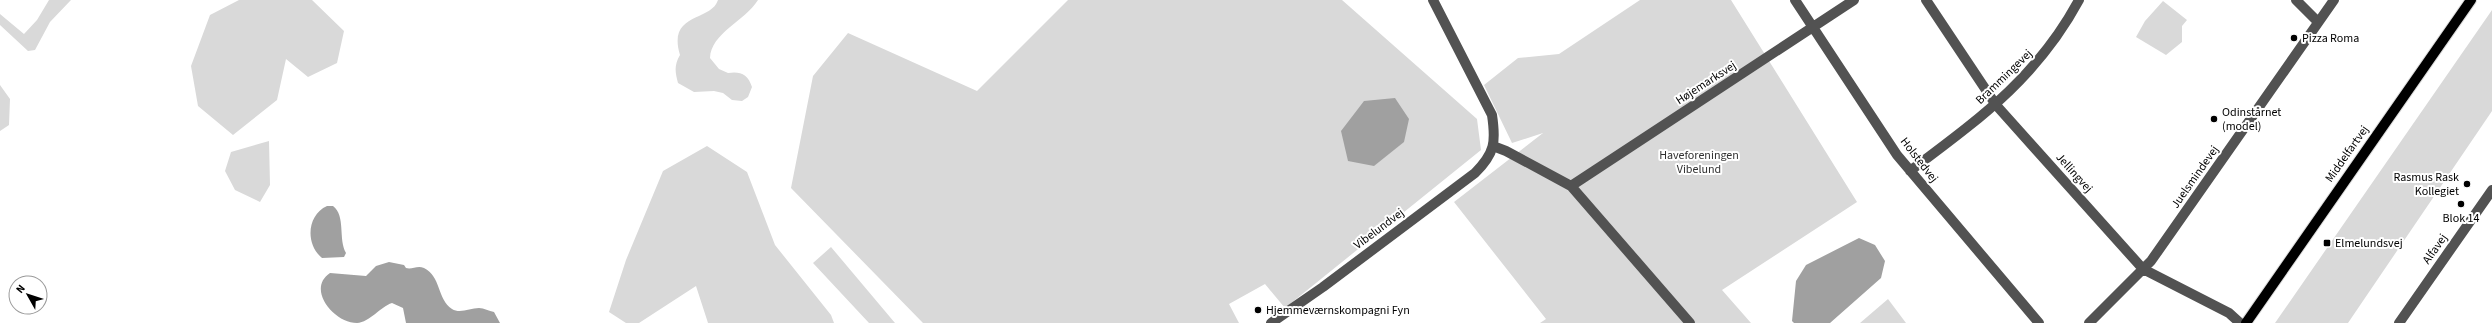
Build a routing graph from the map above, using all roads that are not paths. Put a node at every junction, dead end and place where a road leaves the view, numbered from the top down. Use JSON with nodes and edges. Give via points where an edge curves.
{"nodes":[{"id":1,"x":1433,"y":0,"type":"edge"},
{"id":2,"x":1795,"y":0,"type":"edge"},
{"id":3,"x":1854,"y":0,"type":"edge"},
{"id":4,"x":1926,"y":0,"type":"edge"},
{"id":5,"x":2079,"y":0,"type":"edge"},
{"id":6,"x":2296,"y":0,"type":"edge"},
{"id":7,"x":2334,"y":0,"type":"edge"},
{"id":8,"x":2471,"y":0,"type":"edge"},
{"id":9,"x":2318,"y":22,"type":"junction"},
{"id":10,"x":1814,"y":28,"type":"junction"},
{"id":11,"x":1996,"y":105,"type":"junction"},
{"id":12,"x":1494,"y":146,"type":"junction"},
{"id":13,"x":1910,"y":171,"type":"junction"},
{"id":14,"x":1571,"y":186,"type":"junction"},
{"id":15,"x":2492,"y":190,"type":"edge"},
{"id":16,"x":2143,"y":269,"type":"junction"},
{"id":17,"x":1271,"y":323,"type":"edge"},
{"id":18,"x":1690,"y":323,"type":"edge"},
{"id":19,"x":2039,"y":323,"type":"edge"},
{"id":20,"x":2088,"y":323,"type":"edge"},
{"id":21,"x":2240,"y":323,"type":"edge"},
{"id":22,"x":2246,"y":323,"type":"edge"},
{"id":23,"x":2399,"y":323,"type":"edge"}],
"edges":[{"from":1,"to":12,"type":"street","via":[[1492,115]]},
{"from":2,"to":10,"type":"street","name":"Holstedvej"},
{"from":3,"to":10,"type":"street","name":"Højemarksvej"},
{"from":4,"to":11,"type":"street","name":"Jellingvej"},
{"from":5,"to":11,"type":"street","name":"Brammingevej","via":[[2044,56]]},
{"from":6,"to":9,"type":"street"},
{"from":7,"to":9,"type":"street","name":"Juelsmindevej"},
{"from":8,"to":22,"type":"main road","name":"Middelfartvej"},
{"from":9,"to":16,"type":"street","name":"Juelsmindevej","via":[[2188,209]]},
{"from":10,"to":13,"type":"street","name":"Holstedvej"},
{"from":10,"to":14,"type":"street","name":"Højemarksvej"},
{"from":11,"to":13,"type":"street","name":"Brammingevej"},
{"from":11,"to":16,"type":"street","name":"Jellingvej"},
{"from":12,"to":14,"type":"street"},
{"from":12,"to":17,"type":"street","name":"Vibelundvej","via":[[1487,160],[1475,172],[1323,288]]},
{"from":13,"to":19,"type":"street","name":"Holstedvej"},
{"from":14,"to":18,"type":"street"},
{"from":15,"to":23,"type":"street","name":"Alfavej"},
{"from":16,"to":20,"type":"street"},
{"from":16,"to":21,"type":"street","name":"Jellingvej","via":[[2229,313]]}]}
